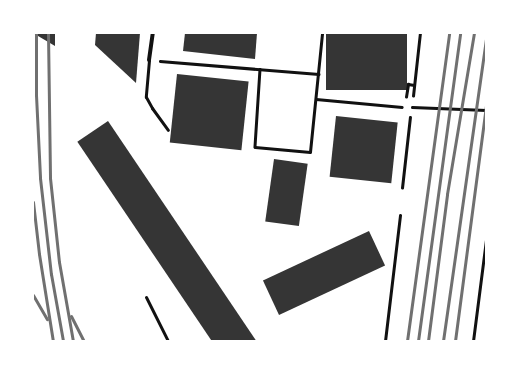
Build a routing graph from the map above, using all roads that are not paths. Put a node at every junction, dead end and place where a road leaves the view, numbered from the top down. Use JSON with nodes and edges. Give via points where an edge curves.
{"nodes":[{"id":1,"x":153,"y":33,"type":"edge"},
{"id":2,"x":149,"y":60,"type":"joint"},
{"id":3,"x":412,"y":107,"type":"dead end"},
{"id":4,"x":486,"y":110,"type":"edge"},
{"id":5,"x":168,"y":130,"type":"dead end"},
{"id":6,"x":400,"y":215,"type":"dead end"},
{"id":7,"x":486,"y":240,"type":"edge"},
{"id":8,"x":146,"y":297,"type":"dead end"},
{"id":9,"x":168,"y":341,"type":"edge"},
{"id":10,"x":385,"y":341,"type":"edge"},
{"id":11,"x":473,"y":341,"type":"edge"}],
"edges":[{"from":1,"to":2,"type":"street"},
{"from":2,"to":5,"type":"lane","via":[[146,97]]},
{"from":3,"to":4,"type":"lane"},
{"from":6,"to":10,"type":"lane"},
{"from":7,"to":11,"type":"lane"},
{"from":8,"to":9,"type":"lane"}]}
